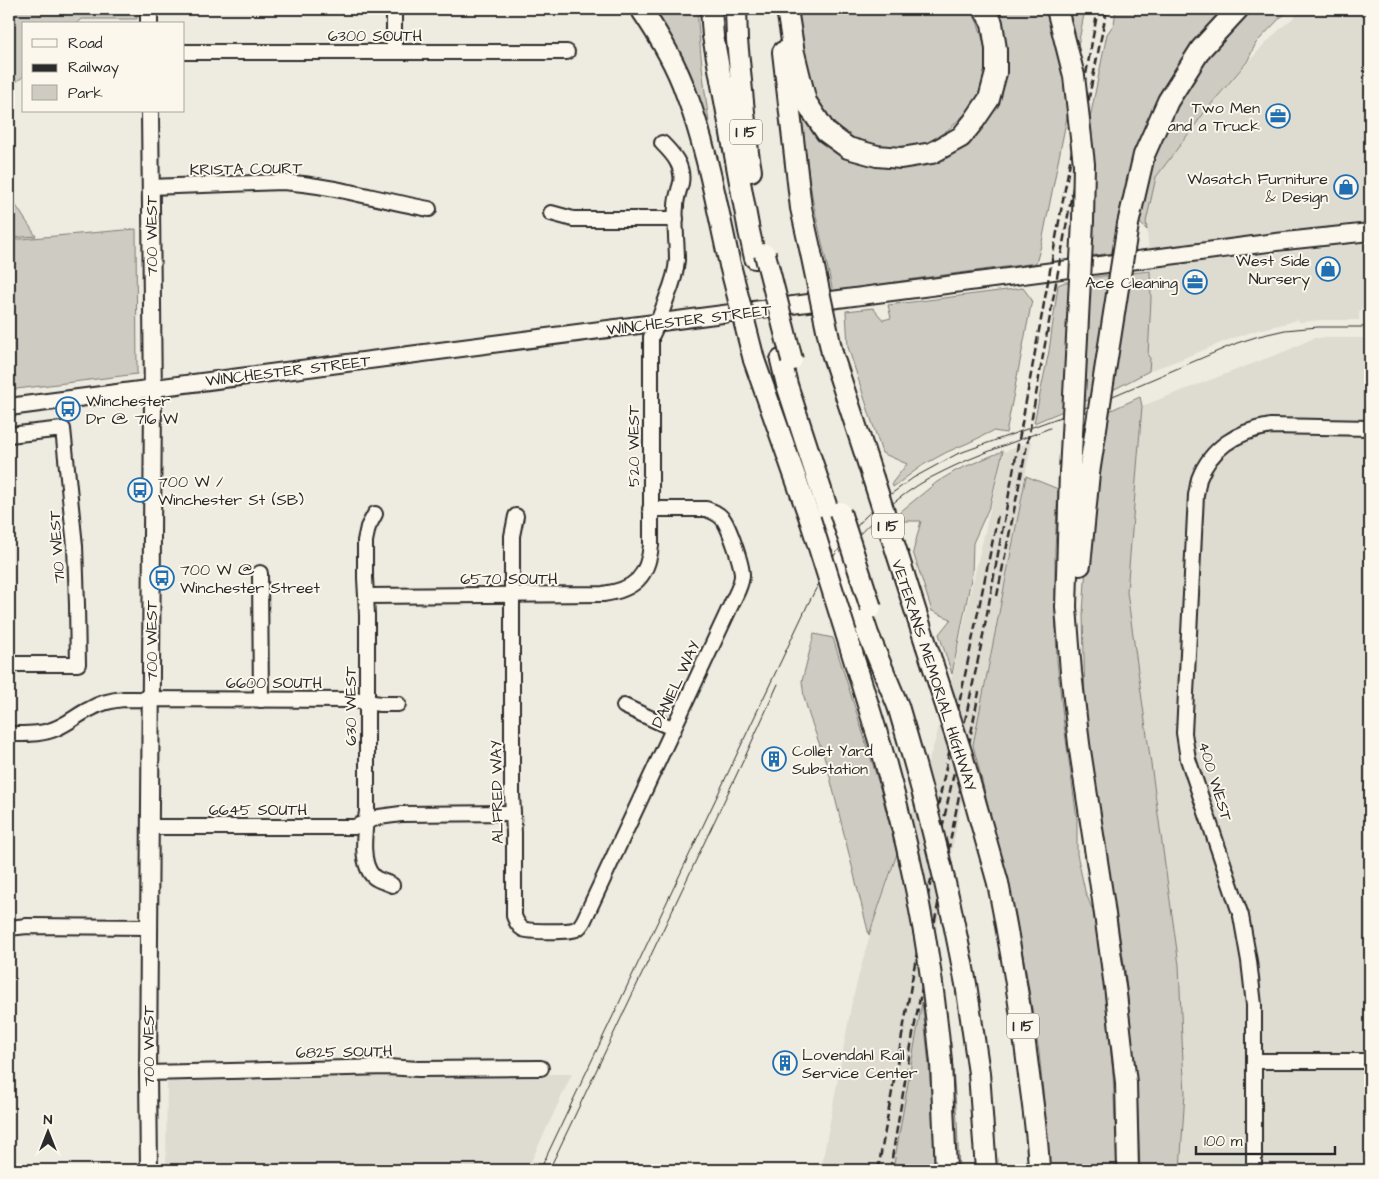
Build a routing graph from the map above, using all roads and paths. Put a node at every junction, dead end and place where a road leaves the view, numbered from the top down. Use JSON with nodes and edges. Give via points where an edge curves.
{"nodes":[{"id":1,"x":149,"y":9,"type":"edge"},
{"id":2,"x":394,"y":9,"type":"edge"},
{"id":3,"x":641,"y":9,"type":"edge"},
{"id":4,"x":711,"y":9,"type":"edge"},
{"id":5,"x":736,"y":9,"type":"edge"},
{"id":6,"x":781,"y":9,"type":"edge"},
{"id":7,"x":787,"y":9,"type":"edge"},
{"id":8,"x":984,"y":9,"type":"edge"},
{"id":9,"x":1057,"y":9,"type":"edge"},
{"id":10,"x":1238,"y":9,"type":"edge"},
{"id":11,"x":149,"y":22,"type":"edge"},
{"id":12,"x":185,"y":52,"type":"edge"},
{"id":13,"x":394,"y":52,"type":"junction"},
{"id":14,"x":567,"y":52,"type":"dead end"},
{"id":15,"x":150,"y":112,"type":"edge"},
{"id":16,"x":662,"y":143,"type":"dead end"},
{"id":17,"x":150,"y":187,"type":"junction"},
{"id":18,"x":429,"y":209,"type":"dead end"},
{"id":19,"x":551,"y":213,"type":"dead end"},
{"id":20,"x":676,"y":219,"type":"junction"},
{"id":21,"x":1370,"y":232,"type":"edge"},
{"id":22,"x":760,"y":256,"type":"junction"},
{"id":23,"x":658,"y":323,"type":"junction"},
{"id":24,"x":786,"y":360,"type":"junction"},
{"id":25,"x":152,"y":388,"type":"junction"},
{"id":26,"x":9,"y":407,"type":"edge"},
{"id":27,"x":1370,"y":428,"type":"edge"},
{"id":28,"x":9,"y":435,"type":"edge"},
{"id":29,"x":1080,"y":473,"type":"junction"},
{"id":30,"x":650,"y":509,"type":"junction"},
{"id":31,"x":375,"y":514,"type":"dead end"},
{"id":32,"x":516,"y":516,"type":"dead end"},
{"id":33,"x":644,"y":571,"type":"joint"},
{"id":34,"x":260,"y":573,"type":"dead end"},
{"id":35,"x":366,"y":596,"type":"junction"},
{"id":36,"x":513,"y":596,"type":"junction"},
{"id":37,"x":9,"y":664,"type":"edge"},
{"id":38,"x":151,"y":699,"type":"junction"},
{"id":39,"x":261,"y":700,"type":"junction"},
{"id":40,"x":368,"y":702,"type":"junction"},
{"id":41,"x":398,"y":704,"type":"dead end"},
{"id":42,"x":624,"y":706,"type":"dead end"},
{"id":43,"x":898,"y":706,"type":"junction"},
{"id":44,"x":674,"y":729,"type":"junction"},
{"id":45,"x":9,"y":734,"type":"edge"},
{"id":46,"x":513,"y":813,"type":"junction"},
{"id":47,"x":366,"y":822,"type":"junction"},
{"id":48,"x":150,"y":827,"type":"junction"},
{"id":49,"x":392,"y":885,"type":"dead end"},
{"id":50,"x":149,"y":927,"type":"junction"},
{"id":51,"x":9,"y":928,"type":"edge"},
{"id":52,"x":579,"y":928,"type":"joint"},
{"id":53,"x":1254,"y":1061,"type":"junction"},
{"id":54,"x":1370,"y":1061,"type":"edge"},
{"id":55,"x":541,"y":1068,"type":"dead end"},
{"id":56,"x":148,"y":1073,"type":"junction"},
{"id":57,"x":149,"y":1170,"type":"edge"},
{"id":58,"x":946,"y":1170,"type":"edge"},
{"id":59,"x":986,"y":1170,"type":"edge"},
{"id":60,"x":1039,"y":1170,"type":"edge"},
{"id":61,"x":1128,"y":1170,"type":"edge"},
{"id":62,"x":1254,"y":1170,"type":"edge"}],
"edges":[{"from":1,"to":11,"type":"main road"},
{"from":2,"to":13,"type":"street"},
{"from":3,"to":58,"type":"highway","bridge":true,"via":[[660,38],[686,92],[706,158],[754,360],[810,519],[895,798],[930,971],[941,1062]]},
{"from":4,"to":22,"type":"highway","via":[[713,36],[749,231]]},
{"from":5,"to":22,"type":"highway","number":"I 15"},
{"from":6,"to":60,"type":"highway","name":"VETERANS MEMORIAL HIGHWAY","number":"I 15","bridge":true,"via":[[782,46],[801,208],[832,353],[962,755],[998,883],[1027,1057]]},
{"from":7,"to":8,"type":"highway","via":[[806,102],[826,132],[848,148],[877,156],[902,158],[932,153],[961,137],[988,99],[996,73],[996,49],[992,24]]},
{"from":9,"to":29,"type":"highway","bridge":true,"via":[[1074,76],[1084,164]]},
{"from":10,"to":29,"type":"highway","bridge":true,"via":[[1201,49],[1168,101],[1144,155]]},
{"from":12,"to":13,"type":"street","name":"6300 SOUTH"},
{"from":13,"to":14,"type":"street","name":"6300 SOUTH"},
{"from":15,"to":17,"type":"main road","name":"700 WEST"},
{"from":16,"to":20,"type":"street","name":"520 WEST","via":[[673,154],[681,174]]},
{"from":17,"to":18,"type":"street","name":"KRISTA COURT","via":[[301,183]]},
{"from":17,"to":25,"type":"main road","name":"700 WEST"},
{"from":19,"to":20,"type":"street","via":[[573,219]]},
{"from":20,"to":23,"type":"street","name":"520 WEST","via":[[677,262]]},
{"from":21,"to":23,"type":"main road","name":"WINCHESTER STREET"},
{"from":22,"to":24,"type":"highway","number":"I 15","bridge":true},
{"from":23,"to":25,"type":"main road","name":"WINCHESTER STREET"},
{"from":23,"to":30,"type":"street","name":"520 WEST","via":[[651,337]]},
{"from":24,"to":43,"type":"highway","number":"I 15","bridge":true,"via":[[840,512]]},
{"from":24,"to":43,"type":"highway","via":[[790,394],[868,634]]},
{"from":25,"to":26,"type":"main road","name":"WINCHESTER STREET"},
{"from":25,"to":38,"type":"main road","name":"700 WEST"},
{"from":27,"to":53,"type":"street","name":"400 WEST","via":[[1260,428],[1238,435],[1221,447],[1200,479],[1184,722],[1186,747],[1240,916],[1253,987]]},
{"from":28,"to":37,"type":"street","name":"710 WEST","via":[[63,429],[78,605],[78,664]]},
{"from":29,"to":61,"type":"highway","via":[[1080,556],[1071,672],[1116,994],[1126,1083]]},
{"from":30,"to":33,"type":"street","name":"520 WEST","via":[[651,546]]},
{"from":30,"to":44,"type":"street","name":"DANIEL WAY","via":[[714,512],[726,524],[741,568],[738,590]]},
{"from":31,"to":35,"type":"street","name":"630 WEST","via":[[365,542]]},
{"from":32,"to":36,"type":"street","name":"ALFRED WAY","via":[[512,536]]},
{"from":33,"to":36,"type":"street","name":"6570 SOUTH","via":[[636,582],[617,593]]},
{"from":34,"to":39,"type":"street"},
{"from":35,"to":36,"type":"street","name":"6570 SOUTH"},
{"from":35,"to":40,"type":"street","name":"630 WEST"},
{"from":36,"to":46,"type":"street","name":"ALFRED WAY"},
{"from":38,"to":39,"type":"street","name":"6600 SOUTH"},
{"from":38,"to":45,"type":"street","name":"6600 SOUTH","via":[[110,701],[51,730],[36,734]]},
{"from":38,"to":48,"type":"main road","name":"700 WEST"},
{"from":39,"to":40,"type":"street","name":"6600 SOUTH"},
{"from":40,"to":41,"type":"street","name":"6600 SOUTH"},
{"from":40,"to":47,"type":"street","name":"630 WEST"},
{"from":42,"to":44,"type":"street"},
{"from":43,"to":59,"type":"highway","number":"I 15","bridge":true,"via":[[920,779],[966,984],[979,1073]]},
{"from":44,"to":52,"type":"street","name":"DANIEL WAY"},
{"from":46,"to":47,"type":"street","name":"6645 SOUTH","via":[[401,814]]},
{"from":46,"to":52,"type":"street","name":"ALFRED WAY","via":[[514,912],[517,923],[521,928],[531,930],[570,931]]},
{"from":47,"to":48,"type":"street","name":"6645 SOUTH","via":[[354,827]]},
{"from":47,"to":49,"type":"street","name":"630 WEST","via":[[367,867],[374,877]]},
{"from":48,"to":50,"type":"main road","name":"700 WEST"},
{"from":50,"to":51,"type":"street"},
{"from":50,"to":56,"type":"main road","name":"700 WEST"},
{"from":53,"to":54,"type":"street"},
{"from":53,"to":62,"type":"street","name":"400 WEST"},
{"from":55,"to":56,"type":"street","name":"6825 SOUTH","via":[[418,1069],[387,1066]]},
{"from":56,"to":57,"type":"main road","name":"700 WEST"}]}
